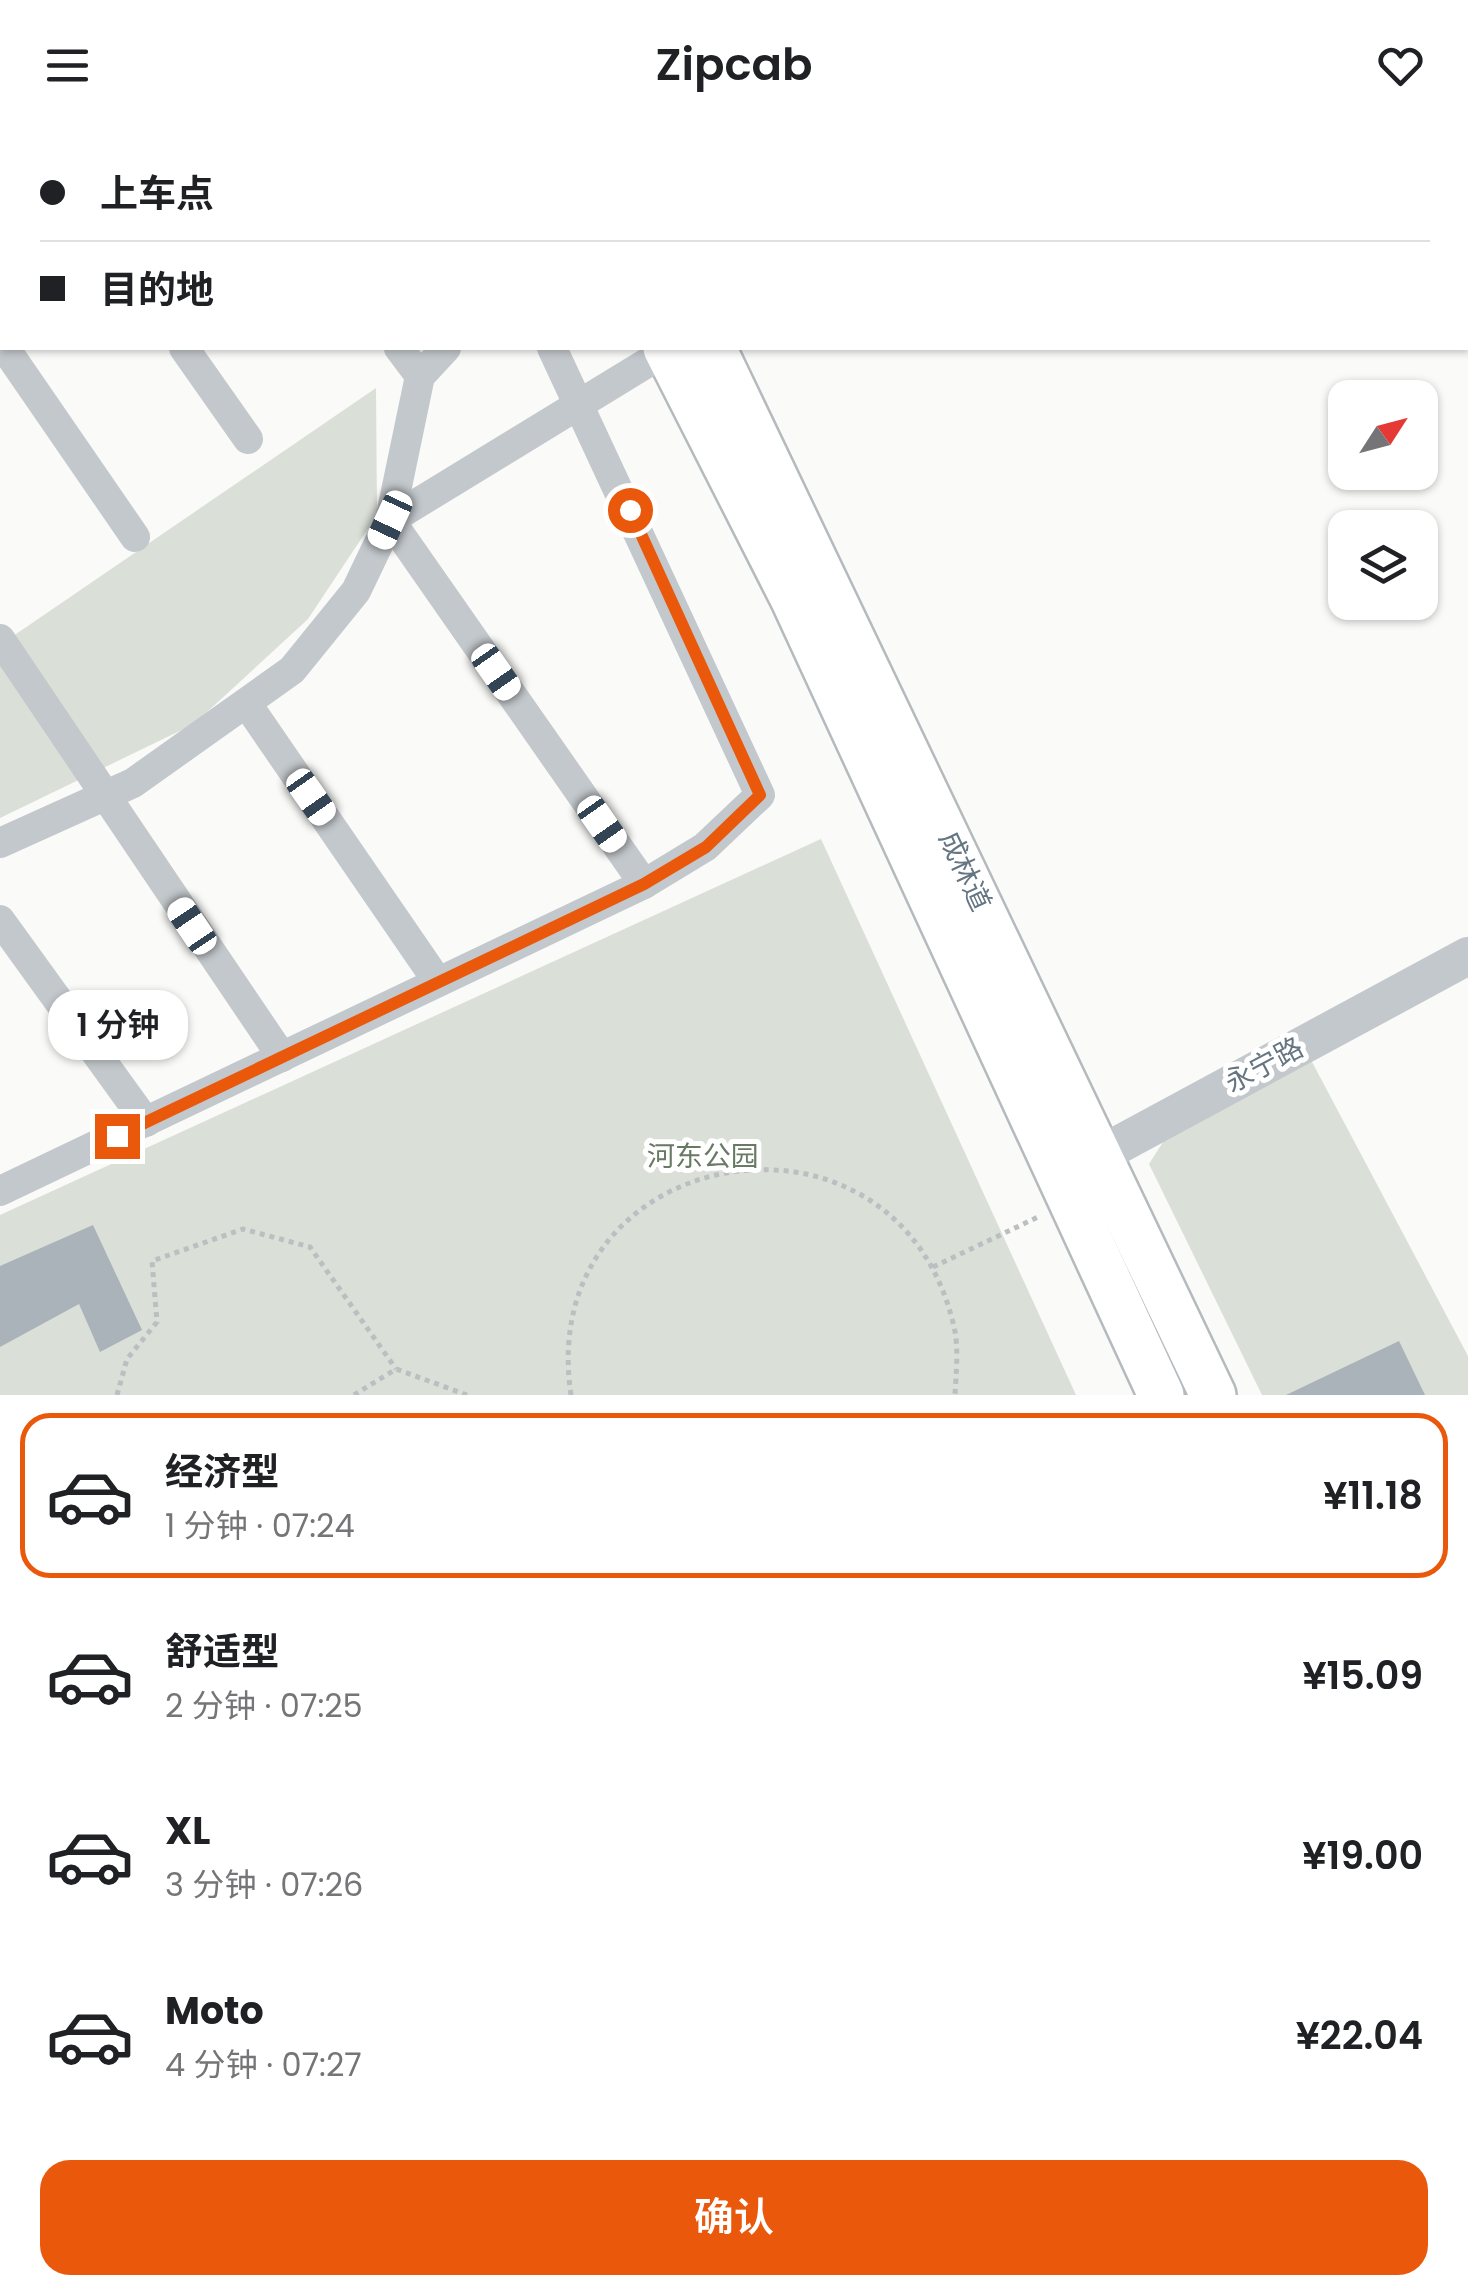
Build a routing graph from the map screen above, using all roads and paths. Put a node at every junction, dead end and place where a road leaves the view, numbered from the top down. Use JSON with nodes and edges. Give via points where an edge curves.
{"nodes":[{"id":1,"x":7,"y":350,"type":"edge"},
{"id":2,"x":185,"y":350,"type":"edge"},
{"id":3,"x":400,"y":350,"type":"edge"},
{"id":4,"x":444,"y":350,"type":"edge"},
{"id":5,"x":553,"y":350,"type":"edge"},
{"id":6,"x":665,"y":350,"type":"edge"},
{"id":7,"x":668,"y":350,"type":"edge"},
{"id":8,"x":715,"y":350,"type":"edge"},
{"id":9,"x":420,"y":376,"type":"junction"},
{"id":10,"x":581,"y":403,"type":"junction"},
{"id":11,"x":248,"y":439,"type":"dead end"},
{"id":12,"x":390,"y":520,"type":"junction"},
{"id":13,"x":135,"y":537,"type":"dead end"},
{"id":14,"x":0,"y":638,"type":"edge"},
{"id":15,"x":247,"y":704,"type":"junction"},
{"id":16,"x":103,"y":795,"type":"junction"},
{"id":17,"x":0,"y":843,"type":"edge"},
{"id":18,"x":644,"y":884,"type":"junction"},
{"id":19,"x":0,"y":920,"type":"edge"},
{"id":20,"x":1468,"y":956,"type":"edge"},
{"id":21,"x":438,"y":982,"type":"junction"},
{"id":22,"x":282,"y":1057,"type":"junction"},
{"id":23,"x":146,"y":1122,"type":"junction"},
{"id":24,"x":1078,"y":1177,"type":"junction"},
{"id":25,"x":0,"y":1192,"type":"edge"},
{"id":26,"x":933,"y":1267,"type":"junction"},
{"id":27,"x":396,"y":1369,"type":"junction"},
{"id":28,"x":117,"y":1395,"type":"edge"},
{"id":29,"x":354,"y":1395,"type":"edge"},
{"id":30,"x":467,"y":1395,"type":"edge"},
{"id":31,"x":571,"y":1395,"type":"edge"},
{"id":32,"x":956,"y":1395,"type":"edge"},
{"id":33,"x":1161,"y":1395,"type":"edge"},
{"id":34,"x":1212,"y":1395,"type":"edge"}],
"edges":[{"from":1,"to":13,"type":"street"},
{"from":2,"to":11,"type":"street"},
{"from":3,"to":9,"type":"street"},
{"from":4,"to":9,"type":"street"},
{"from":5,"to":10,"type":"street"},
{"from":6,"to":10,"type":"street"},
{"from":7,"to":24,"type":"main road","name":"成林道"},
{"from":8,"to":24,"type":"main road","name":"成林道"},
{"from":9,"to":12,"type":"street"},
{"from":10,"to":12,"type":"street"},
{"from":10,"to":18,"type":"street","via":[[760,795],[706,847]]},
{"from":12,"to":15,"type":"street","via":[[356,591],[292,670]]},
{"from":12,"to":18,"type":"street"},
{"from":14,"to":16,"type":"street"},
{"from":15,"to":16,"type":"street","via":[[133,783]]},
{"from":15,"to":21,"type":"street"},
{"from":16,"to":17,"type":"street"},
{"from":16,"to":22,"type":"street"},
{"from":18,"to":21,"type":"street"},
{"from":19,"to":23,"type":"street"},
{"from":20,"to":24,"type":"street","name":"永宁路"},
{"from":21,"to":22,"type":"street"},
{"from":22,"to":23,"type":"street"},
{"from":23,"to":25,"type":"street"},
{"from":24,"to":26,"type":"path"},
{"from":24,"to":33,"type":"main road","name":"成林道"},
{"from":24,"to":34,"type":"main road","name":"成林道"},
{"from":26,"to":31,"type":"path","via":[[893,1217],[839,1182],[777,1167],[713,1172],[655,1198],[608,1241],[577,1297],[566,1360]]},
{"from":26,"to":32,"type":"path","via":[[955,1328]]},
{"from":27,"to":28,"type":"path","via":[[310,1247],[243,1229],[152,1260],[157,1322],[126,1359]]},
{"from":27,"to":29,"type":"path"},
{"from":27,"to":30,"type":"path"}]}
